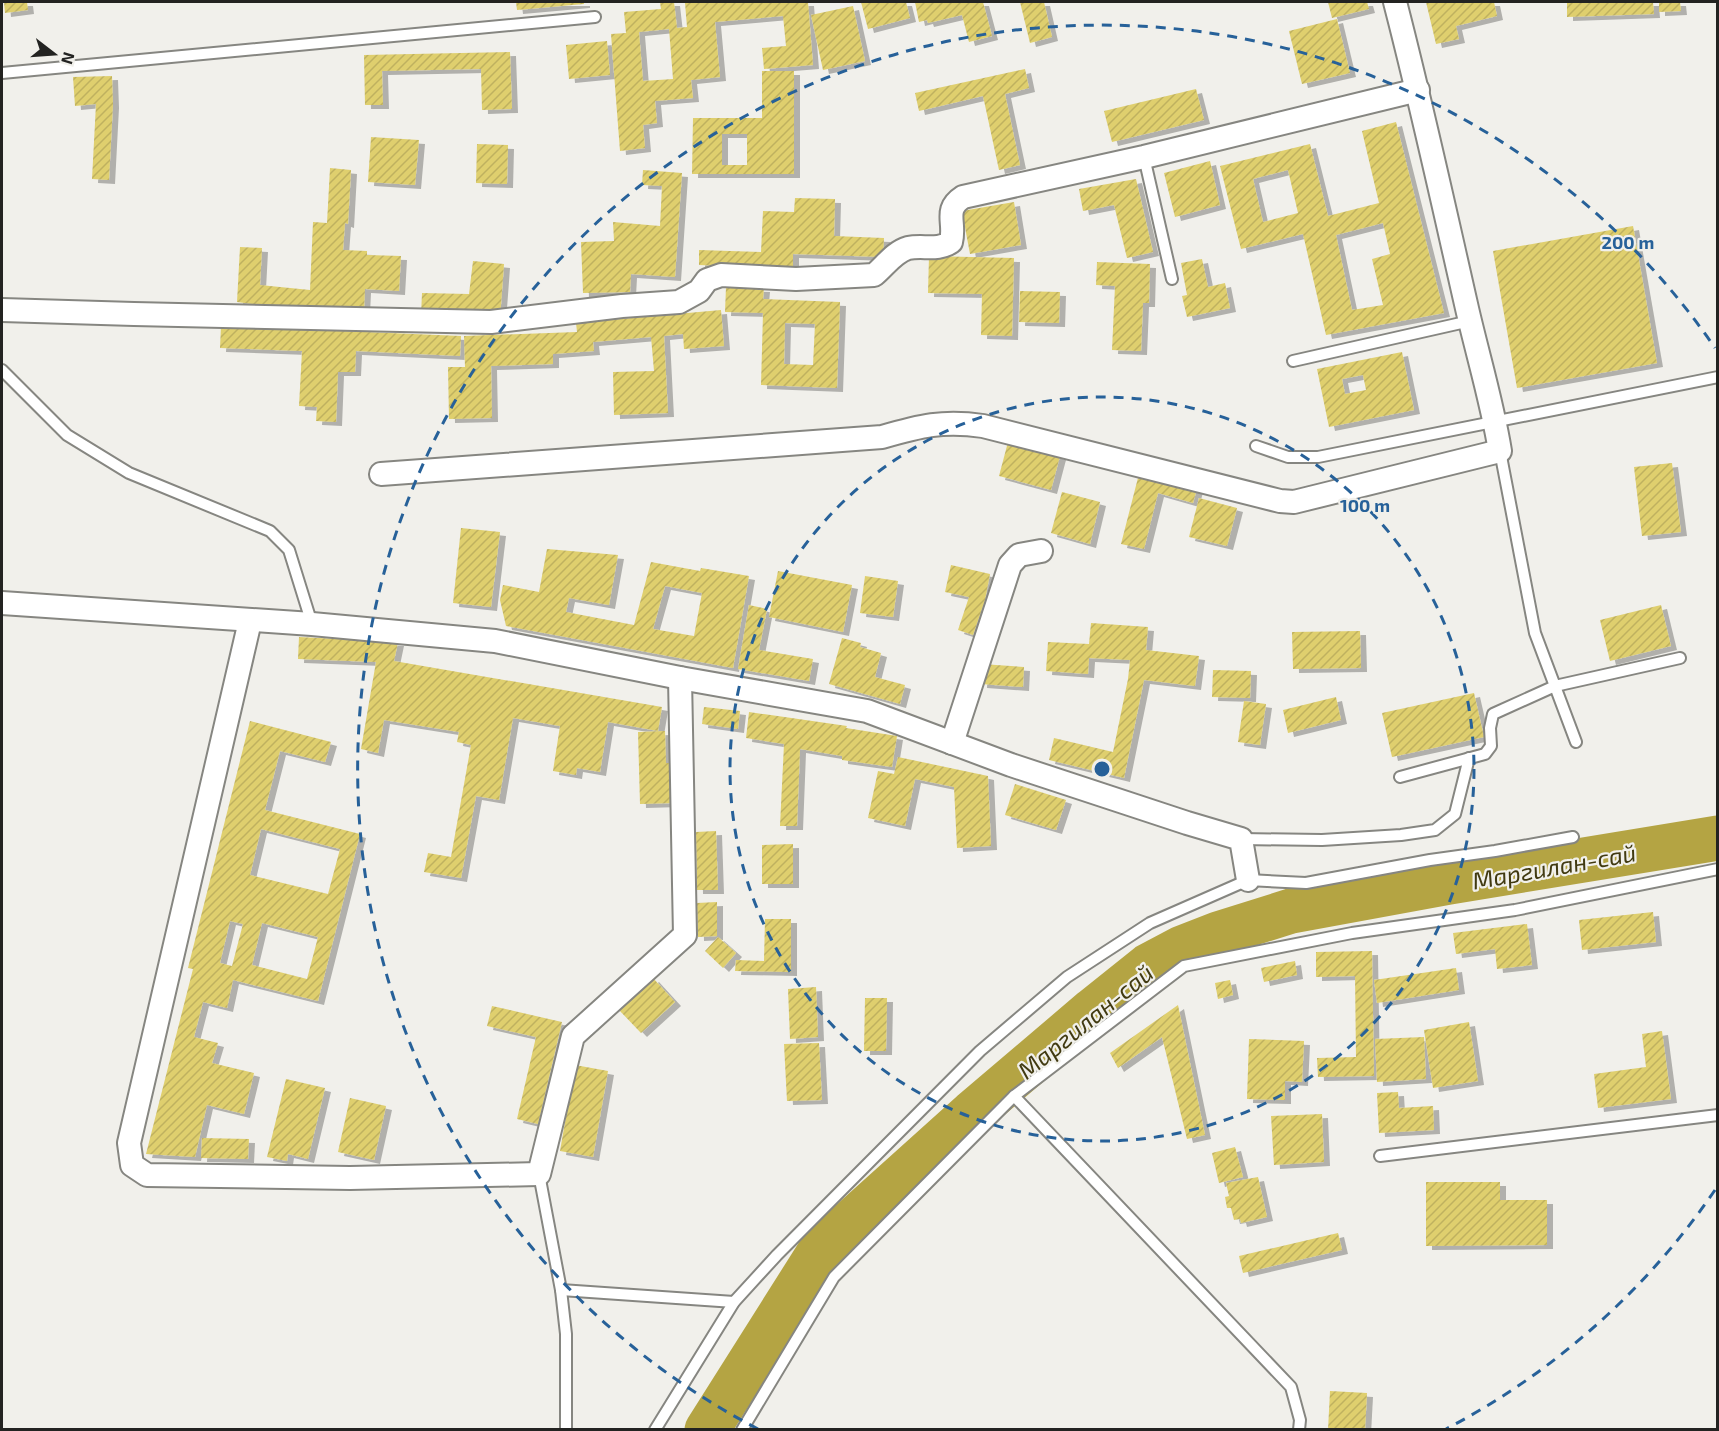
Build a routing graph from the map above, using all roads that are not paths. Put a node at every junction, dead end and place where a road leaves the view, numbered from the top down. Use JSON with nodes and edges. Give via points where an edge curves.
{"nodes":[{"id":1,"x":1395,"y":2,"type":"edge"},
{"id":2,"x":595,"y":17,"type":"dead end"},
{"id":3,"x":2,"y":73,"type":"edge"},
{"id":4,"x":1418,"y":90,"type":"junction"},
{"id":5,"x":1144,"y":157,"type":"junction"},
{"id":6,"x":1172,"y":279,"type":"dead end"},
{"id":7,"x":2,"y":310,"type":"edge"},
{"id":8,"x":1470,"y":321,"type":"junction"},
{"id":9,"x":1293,"y":361,"type":"dead end"},
{"id":10,"x":2,"y":370,"type":"edge"},
{"id":11,"x":1718,"y":377,"type":"edge"},
{"id":12,"x":1495,"y":422,"type":"junction"},
{"id":13,"x":1256,"y":446,"type":"dead end"},
{"id":14,"x":1500,"y":451,"type":"junction"},
{"id":15,"x":381,"y":474,"type":"dead end"},
{"id":16,"x":1041,"y":551,"type":"dead end"},
{"id":17,"x":2,"y":603,"type":"edge"},
{"id":18,"x":250,"y":621,"type":"junction"},
{"id":19,"x":312,"y":624,"type":"junction"},
{"id":20,"x":1680,"y":658,"type":"dead end"},
{"id":21,"x":680,"y":678,"type":"junction"},
{"id":22,"x":1555,"y":686,"type":"junction"},
{"id":23,"x":1576,"y":742,"type":"dead end"},
{"id":24,"x":952,"y":743,"type":"junction"},
{"id":25,"x":1469,"y":758,"type":"junction"},
{"id":26,"x":1400,"y":777,"type":"dead end"},
{"id":27,"x":1573,"y":837,"type":"dead end"},
{"id":28,"x":1241,"y":839,"type":"junction"},
{"id":29,"x":1718,"y":869,"type":"edge"},
{"id":30,"x":1248,"y":880,"type":"junction"},
{"id":31,"x":1014,"y":1096,"type":"junction"},
{"id":32,"x":1718,"y":1115,"type":"edge"},
{"id":33,"x":1380,"y":1156,"type":"dead end"},
{"id":34,"x":539,"y":1174,"type":"junction"},
{"id":35,"x":561,"y":1290,"type":"junction"},
{"id":36,"x":734,"y":1302,"type":"junction"},
{"id":37,"x":566,"y":1430,"type":"edge"},
{"id":38,"x":655,"y":1430,"type":"edge"},
{"id":39,"x":742,"y":1430,"type":"edge"},
{"id":40,"x":1299,"y":1430,"type":"edge"}],
"edges":[{"from":1,"to":4,"type":"street"},
{"from":2,"to":3,"type":"lane"},
{"from":4,"to":5,"type":"street"},
{"from":4,"to":8,"type":"street"},
{"from":5,"to":6,"type":"lane"},
{"from":5,"to":7,"type":"street","via":[[963,197],[951,208],[951,242],[908,248],[893,255],[874,275],[796,279],[722,275],[707,280],[699,291],[680,302],[491,322]]},
{"from":8,"to":9,"type":"lane"},
{"from":8,"to":12,"type":"street"},
{"from":10,"to":19,"type":"lane","via":[[67,435],[129,473],[270,531],[289,550]]},
{"from":11,"to":12,"type":"lane"},
{"from":12,"to":13,"type":"lane","via":[[1318,457],[1288,457]]},
{"from":12,"to":14,"type":"street"},
{"from":14,"to":15,"type":"street","via":[[1294,501],[1280,501],[957,422],[923,425],[882,437]]},
{"from":14,"to":22,"type":"lane","via":[[1535,633]]},
{"from":16,"to":24,"type":"street","via":[[1019,555],[1010,564]]},
{"from":17,"to":18,"type":"street"},
{"from":18,"to":19,"type":"street"},
{"from":18,"to":34,"type":"street","via":[[129,1143],[132,1165],[147,1175],[350,1178]]},
{"from":19,"to":21,"type":"street","via":[[495,641]]},
{"from":20,"to":22,"type":"lane"},
{"from":21,"to":24,"type":"street","via":[[867,711]]},
{"from":21,"to":34,"type":"street","via":[[686,935],[573,1036]]},
{"from":22,"to":23,"type":"lane"},
{"from":22,"to":25,"type":"lane","via":[[1493,714],[1491,746],[1485,754]]},
{"from":24,"to":28,"type":"street"},
{"from":25,"to":26,"type":"lane"},
{"from":25,"to":28,"type":"lane","via":[[1455,814],[1435,830],[1322,840]]},
{"from":27,"to":30,"type":"lane","via":[[1306,883]]},
{"from":28,"to":30,"type":"street"},
{"from":29,"to":31,"type":"lane","via":[[1515,910],[1352,933],[1184,966]]},
{"from":30,"to":36,"type":"lane","via":[[1150,923],[1067,977],[980,1051]]},
{"from":31,"to":39,"type":"lane","via":[[834,1277]]},
{"from":31,"to":40,"type":"lane","via":[[1291,1387]]},
{"from":32,"to":33,"type":"lane"},
{"from":34,"to":35,"type":"lane"},
{"from":35,"to":36,"type":"lane"},
{"from":35,"to":37,"type":"lane","via":[[566,1334]]},
{"from":36,"to":38,"type":"lane"}]}
